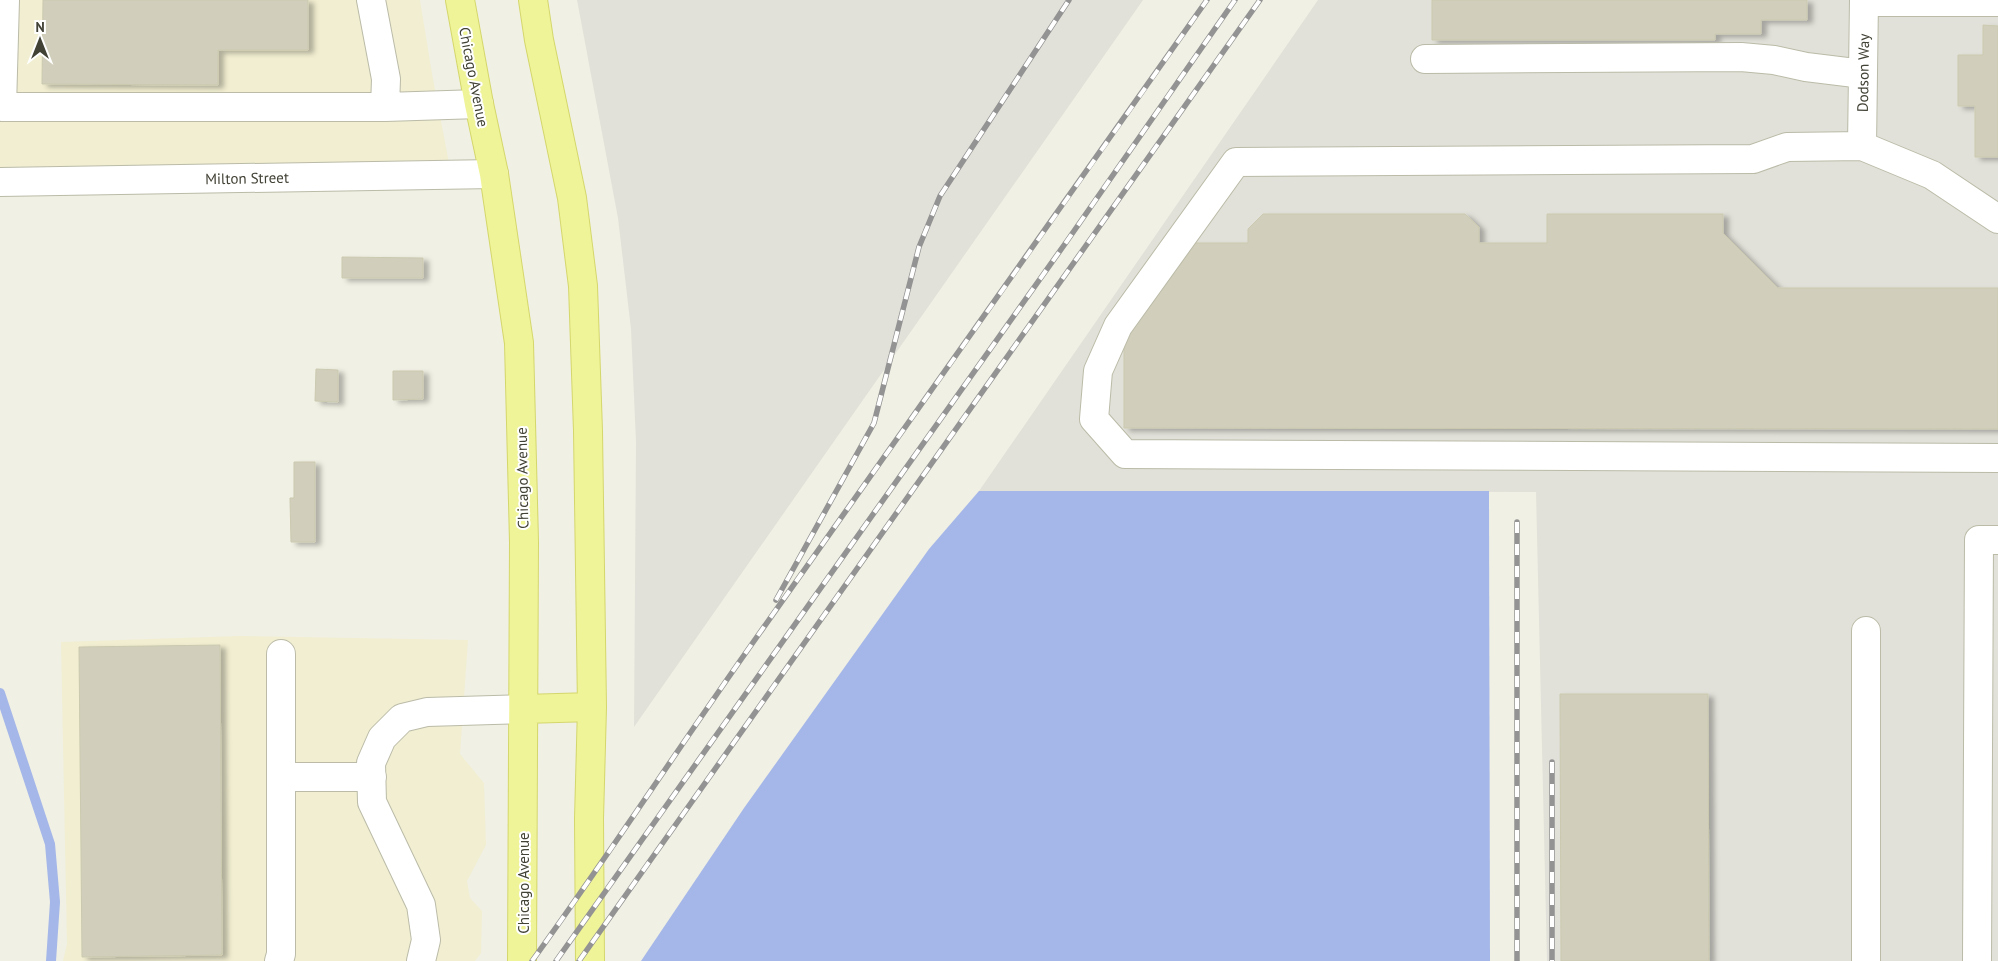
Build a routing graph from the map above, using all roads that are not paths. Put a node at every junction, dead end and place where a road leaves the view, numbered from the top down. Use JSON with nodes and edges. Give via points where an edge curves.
{"nodes":[{"id":1,"x":5,"y":0,"type":"edge"},
{"id":2,"x":371,"y":0,"type":"edge"},
{"id":3,"x":460,"y":0,"type":"edge"},
{"id":4,"x":533,"y":0,"type":"edge"},
{"id":5,"x":1864,"y":1,"type":"edge"},
{"id":6,"x":1998,"y":2,"type":"edge"},
{"id":7,"x":1425,"y":59,"type":"dead end"},
{"id":8,"x":1863,"y":74,"type":"junction"},
{"id":9,"x":479,"y":104,"type":"junction"},
{"id":10,"x":385,"y":107,"type":"junction"},
{"id":11,"x":1862,"y":146,"type":"junction"},
{"id":12,"x":494,"y":174,"type":"junction"},
{"id":13,"x":0,"y":182,"type":"edge"},
{"id":14,"x":1998,"y":219,"type":"edge"},
{"id":15,"x":1998,"y":458,"type":"edge"},
{"id":16,"x":1998,"y":540,"type":"edge"},
{"id":17,"x":1866,"y":631,"type":"dead end"},
{"id":18,"x":281,"y":654,"type":"dead end"},
{"id":19,"x":592,"y":707,"type":"junction"},
{"id":20,"x":524,"y":709,"type":"junction"},
{"id":21,"x":281,"y":777,"type":"junction"},
{"id":22,"x":372,"y":777,"type":"junction"},
{"id":23,"x":1988,"y":868,"type":"edge"},
{"id":24,"x":279,"y":961,"type":"edge"},
{"id":25,"x":421,"y":961,"type":"edge"},
{"id":26,"x":522,"y":961,"type":"edge"},
{"id":27,"x":590,"y":961,"type":"edge"},
{"id":28,"x":1866,"y":961,"type":"edge"},
{"id":29,"x":1977,"y":961,"type":"edge"}],
"edges":[{"from":1,"to":10,"type":"street","via":[[2,107]]},
{"from":2,"to":10,"type":"street","via":[[386,78]]},
{"from":3,"to":9,"type":"main road","name":"Chicago Avenue"},
{"from":4,"to":19,"type":"main road","via":[[572,198],[583,286]]},
{"from":5,"to":6,"type":"street"},
{"from":5,"to":8,"type":"street","name":"Dodson Way"},
{"from":7,"to":8,"type":"street","via":[[1741,57]]},
{"from":8,"to":11,"type":"street","name":"Dodson Way"},
{"from":9,"to":10,"type":"street"},
{"from":9,"to":12,"type":"main road","name":"Chicago Avenue"},
{"from":11,"to":14,"type":"street","via":[[1932,175]]},
{"from":11,"to":15,"type":"street","via":[[1788,146],[1753,159],[1236,162],[1118,326],[1098,371],[1094,419],[1124,454]]},
{"from":12,"to":13,"type":"street","name":"Milton Street"},
{"from":12,"to":20,"type":"main road","name":"Chicago Avenue","via":[[519,343]]},
{"from":16,"to":23,"type":"street","via":[[1979,540]]},
{"from":17,"to":28,"type":"street"},
{"from":18,"to":21,"type":"street"},
{"from":19,"to":20,"type":"main road"},
{"from":19,"to":27,"type":"main road"},
{"from":20,"to":22,"type":"street","via":[[427,712],[402,718],[382,738],[371,763]]},
{"from":20,"to":26,"type":"main road","name":"Chicago Avenue"},
{"from":21,"to":22,"type":"street"},
{"from":21,"to":24,"type":"street"},
{"from":22,"to":25,"type":"street","via":[[372,802],[421,905],[426,940]]},
{"from":23,"to":29,"type":"street"}]}
